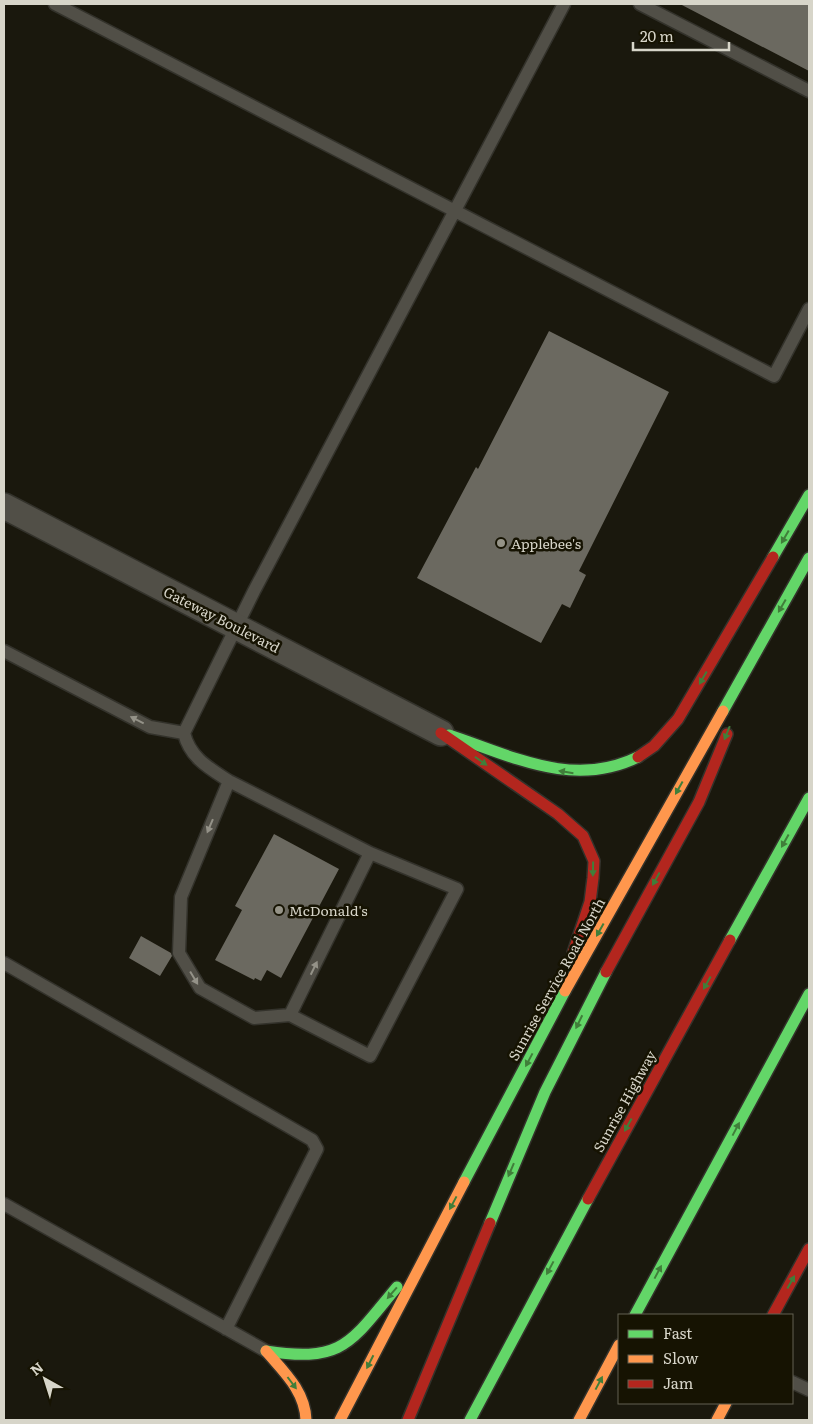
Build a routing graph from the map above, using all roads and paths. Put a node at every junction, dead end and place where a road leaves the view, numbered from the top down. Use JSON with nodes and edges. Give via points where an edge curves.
{"nodes":[{"id":1,"x":55,"y":4,"type":"edge"},
{"id":2,"x":564,"y":4,"type":"edge"},
{"id":3,"x":640,"y":4,"type":"edge"},
{"id":4,"x":809,"y":91,"type":"edge"},
{"id":5,"x":456,"y":210,"type":"junction"},
{"id":6,"x":809,"y":309,"type":"edge"},
{"id":7,"x":809,"y":495,"type":"edge"},
{"id":8,"x":4,"y":506,"type":"edge"},
{"id":9,"x":809,"y":558,"type":"edge"},
{"id":10,"x":772,"y":623,"type":"junction"},
{"id":11,"x":236,"y":626,"type":"junction"},
{"id":12,"x":4,"y":651,"type":"edge"},
{"id":13,"x":184,"y":733,"type":"junction"},
{"id":14,"x":441,"y":733,"type":"junction"},
{"id":15,"x":229,"y":781,"type":"junction"},
{"id":16,"x":809,"y":798,"type":"edge"},
{"id":17,"x":370,"y":853,"type":"junction"},
{"id":18,"x":4,"y":963,"type":"edge"},
{"id":19,"x":809,"y":994,"type":"edge"},
{"id":20,"x":290,"y":1015,"type":"junction"},
{"id":21,"x":551,"y":1016,"type":"junction"},
{"id":22,"x":4,"y":1204,"type":"edge"},
{"id":23,"x":809,"y":1250,"type":"edge"},
{"id":24,"x":425,"y":1256,"type":"junction"},
{"id":25,"x":636,"y":1314,"type":"edge"},
{"id":26,"x":774,"y":1314,"type":"edge"},
{"id":27,"x":226,"y":1329,"type":"junction"},
{"id":28,"x":618,"y":1347,"type":"edge"},
{"id":29,"x":266,"y":1351,"type":"junction"},
{"id":30,"x":793,"y":1382,"type":"edge"},
{"id":31,"x":809,"y":1390,"type":"edge"},
{"id":32,"x":725,"y":1404,"type":"edge"},
{"id":33,"x":306,"y":1420,"type":"edge"},
{"id":34,"x":340,"y":1420,"type":"edge"},
{"id":35,"x":408,"y":1420,"type":"edge"},
{"id":36,"x":470,"y":1420,"type":"edge"},
{"id":37,"x":579,"y":1420,"type":"edge"},
{"id":38,"x":716,"y":1420,"type":"edge"}],
"edges":[{"from":1,"to":5,"type":"lane"},
{"from":2,"to":5,"type":"lane"},
{"from":3,"to":4,"type":"lane"},
{"from":5,"to":6,"type":"lane","via":[[774,376]]},
{"from":5,"to":11,"type":"lane"},
{"from":7,"to":14,"type":"main road","one_way":true,"via":[[678,720],[645,754],[613,768],[574,773]]},
{"from":8,"to":11,"type":"street","name":"Gateway Boulevard"},
{"from":9,"to":10,"type":"main road","name":"Sunrise Service Road North","one_way":true},
{"from":10,"to":21,"type":"main road","name":"Sunrise Service Road North","one_way":true},
{"from":10,"to":35,"type":"main road","one_way":true,"via":[[699,802],[586,1008],[545,1092]]},
{"from":11,"to":13,"type":"lane"},
{"from":11,"to":14,"type":"street","name":"Gateway Boulevard"},
{"from":13,"to":12,"type":"lane","one_way":true,"via":[[150,726]]},
{"from":13,"to":15,"type":"lane","via":[[195,757]]},
{"from":14,"to":21,"type":"main road","one_way":true,"via":[[558,814],[583,836],[590,849],[594,861],[590,902]]},
{"from":15,"to":17,"type":"lane"},
{"from":15,"to":20,"type":"lane","one_way":true,"via":[[181,897],[179,952],[200,988],[254,1018]]},
{"from":16,"to":36,"type":"main road","name":"Sunrise Highway","one_way":true},
{"from":20,"to":17,"type":"lane","one_way":true},
{"from":17,"to":20,"type":"lane","via":[[457,889],[370,1056]]},
{"from":18,"to":27,"type":"lane","via":[[312,1140],[317,1149]]},
{"from":25,"to":19,"type":"main road","one_way":true},
{"from":21,"to":24,"type":"main road","name":"Sunrise Service Road North","one_way":true},
{"from":22,"to":27,"type":"lane"},
{"from":26,"to":23,"type":"main road","one_way":true},
{"from":24,"to":29,"type":"main road","one_way":true,"via":[[342,1348],[327,1354],[303,1356]]},
{"from":24,"to":34,"type":"main road","name":"Sunrise Service Road North","one_way":true},
{"from":27,"to":29,"type":"lane"},
{"from":37,"to":28,"type":"main road","one_way":true},
{"from":29,"to":33,"type":"main road","one_way":true,"via":[[302,1397],[307,1411]]},
{"from":30,"to":31,"type":"lane"},
{"from":32,"to":38,"type":"main road"}]}
